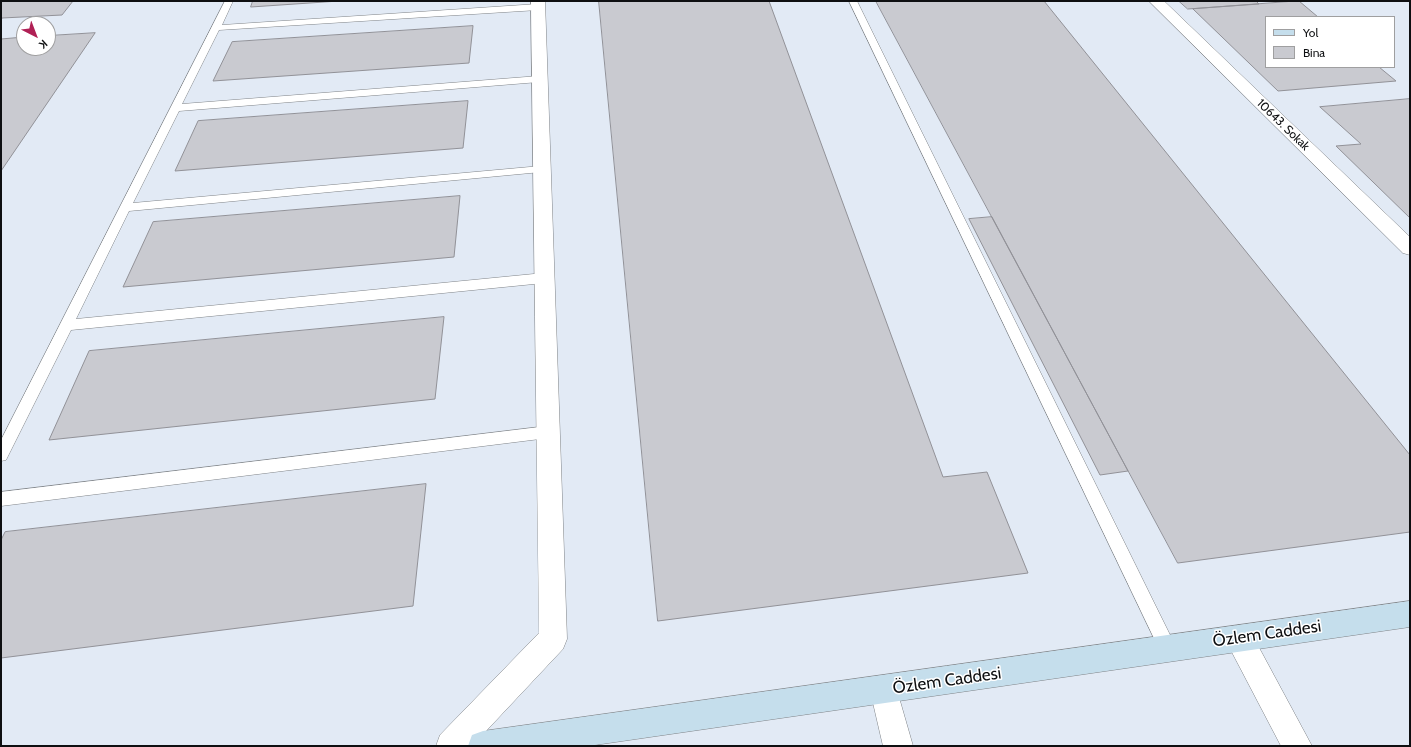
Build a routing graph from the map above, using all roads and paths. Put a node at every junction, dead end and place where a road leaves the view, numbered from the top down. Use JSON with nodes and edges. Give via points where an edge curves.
{"nodes":[{"id":1,"x":229,"y":1,"type":"edge"},
{"id":2,"x":853,"y":1,"type":"edge"},
{"id":3,"x":1156,"y":1,"type":"edge"},
{"id":4,"x":538,"y":4,"type":"edge"},
{"id":5,"x":215,"y":28,"type":"junction"},
{"id":6,"x":539,"y":79,"type":"junction"},
{"id":7,"x":175,"y":108,"type":"junction"},
{"id":8,"x":541,"y":169,"type":"junction"},
{"id":9,"x":125,"y":208,"type":"junction"},
{"id":10,"x":1410,"y":248,"type":"edge"},
{"id":11,"x":544,"y":278,"type":"junction"},
{"id":12,"x":66,"y":325,"type":"junction"},
{"id":13,"x":548,"y":432,"type":"junction"},
{"id":14,"x":1,"y":455,"type":"edge"},
{"id":15,"x":1,"y":499,"type":"edge"},
{"id":16,"x":1410,"y":614,"type":"edge"},
{"id":17,"x":1239,"y":638,"type":"junction"},
{"id":18,"x":1168,"y":649,"type":"junction"},
{"id":19,"x":884,"y":690,"type":"junction"},
{"id":20,"x":451,"y":746,"type":"edge"},
{"id":21,"x":483,"y":746,"type":"edge"},
{"id":22,"x":898,"y":746,"type":"edge"},
{"id":23,"x":1297,"y":746,"type":"edge"}],
"edges":[{"from":1,"to":5,"type":"lane"},
{"from":2,"to":18,"type":"lane"},
{"from":3,"to":10,"type":"street","name":"10643. Sokak"},
{"from":4,"to":5,"type":"lane"},
{"from":4,"to":6,"type":"street"},
{"from":5,"to":7,"type":"lane"},
{"from":6,"to":7,"type":"lane"},
{"from":6,"to":8,"type":"street"},
{"from":7,"to":9,"type":"lane"},
{"from":8,"to":9,"type":"lane"},
{"from":8,"to":11,"type":"street"},
{"from":9,"to":12,"type":"lane"},
{"from":11,"to":12,"type":"lane"},
{"from":11,"to":13,"type":"street"},
{"from":12,"to":14,"type":"lane"},
{"from":13,"to":15,"type":"lane"},
{"from":13,"to":20,"type":"street","via":[[553,639]]},
{"from":16,"to":17,"type":"street","name":"Özlem Caddesi"},
{"from":17,"to":18,"type":"street","name":"Özlem Caddesi"},
{"from":17,"to":23,"type":"street"},
{"from":18,"to":19,"type":"street","name":"Özlem Caddesi"},
{"from":19,"to":21,"type":"street","name":"Özlem Caddesi"},
{"from":19,"to":22,"type":"street"}]}
